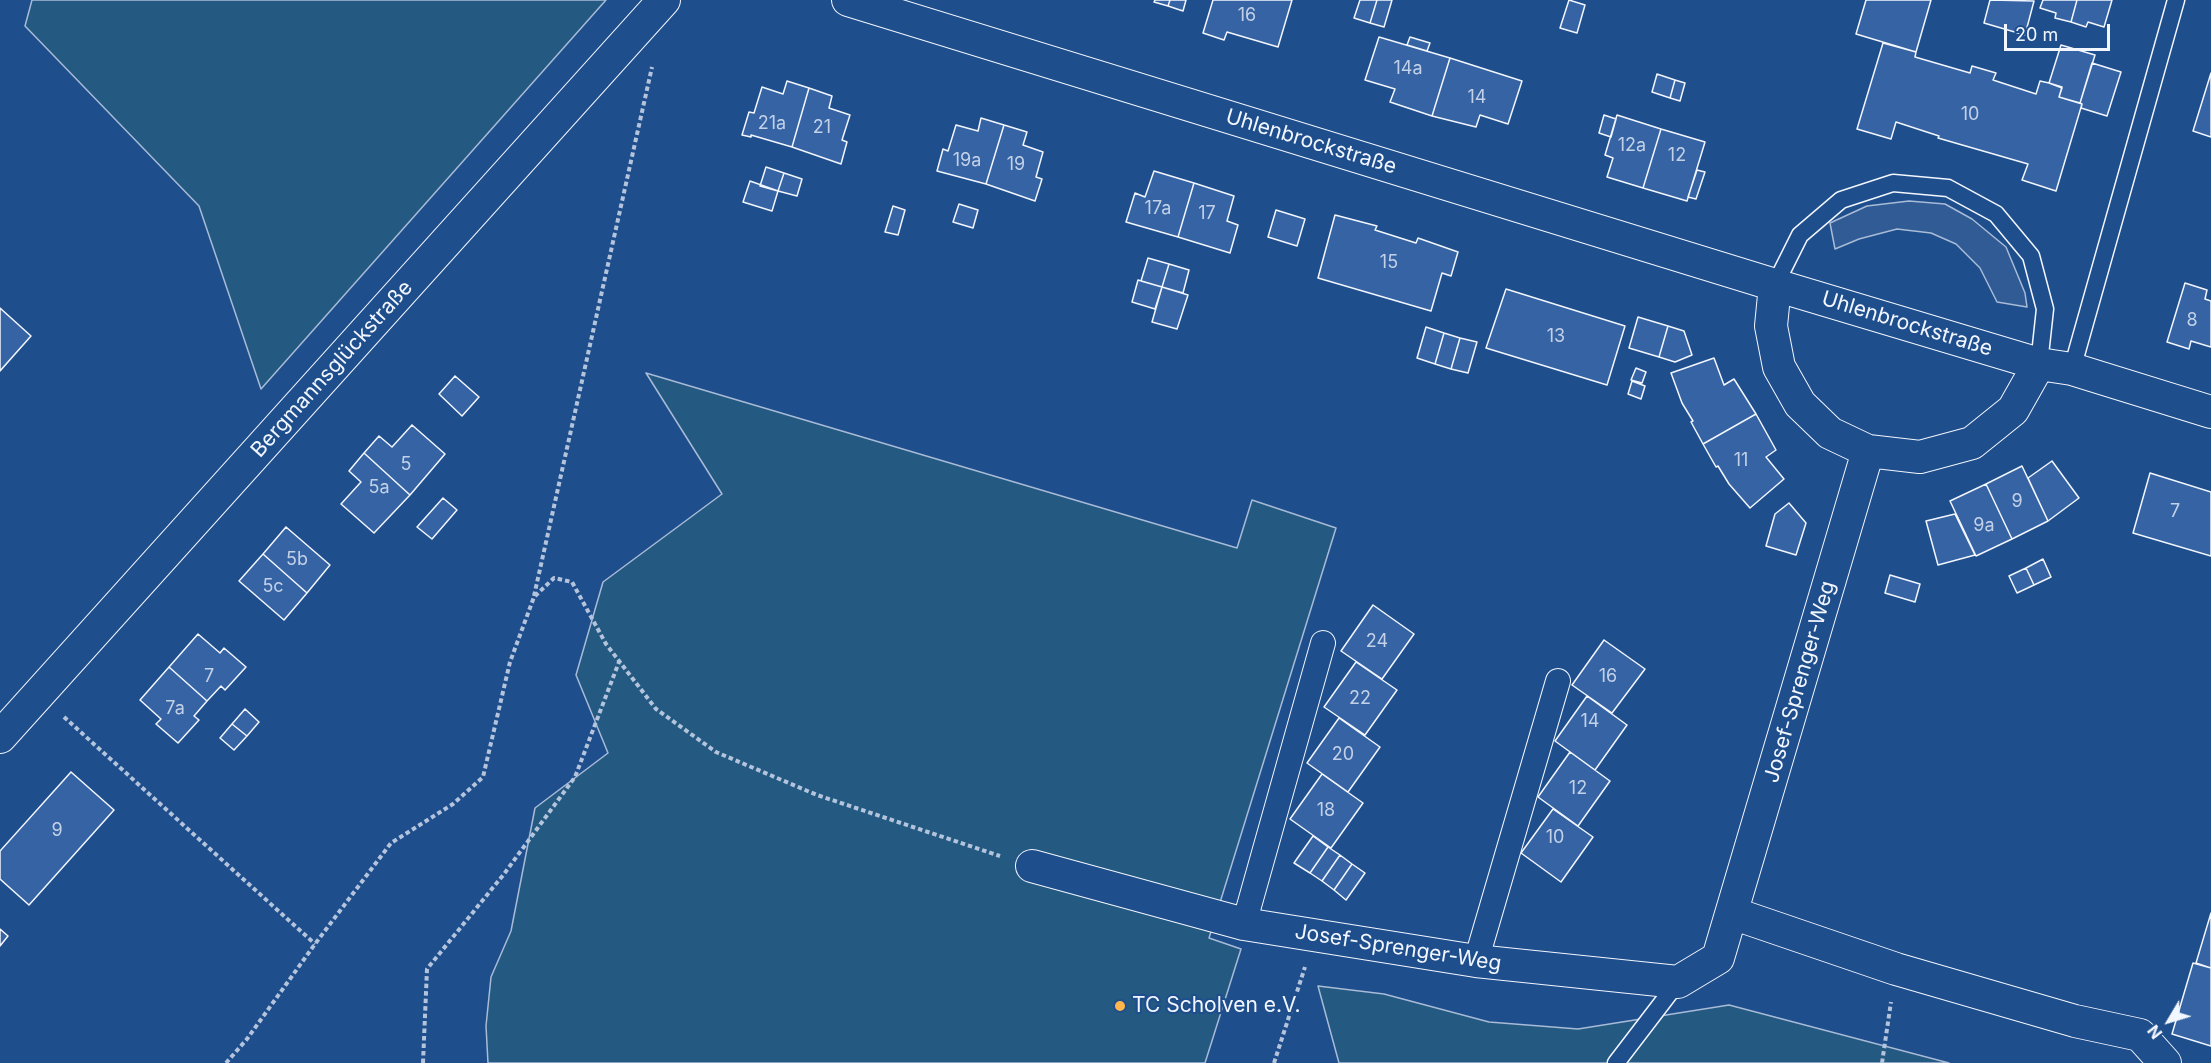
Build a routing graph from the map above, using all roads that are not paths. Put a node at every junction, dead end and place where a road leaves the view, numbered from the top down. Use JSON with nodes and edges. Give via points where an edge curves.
{"nodes":[{"id":1,"x":664,"y":0,"type":"edge"},
{"id":2,"x":848,"y":0,"type":"edge"},
{"id":3,"x":2176,"y":0,"type":"edge"},
{"id":4,"x":1775,"y":285,"type":"junction"},
{"id":5,"x":2039,"y":364,"type":"junction"},
{"id":6,"x":2072,"y":369,"type":"junction"},
{"id":7,"x":2211,"y":412,"type":"edge"},
{"id":8,"x":1868,"y":451,"type":"junction"},
{"id":9,"x":1323,"y":643,"type":"dead end"},
{"id":10,"x":1558,"y":681,"type":"dead end"},
{"id":11,"x":0,"y":737,"type":"edge"},
{"id":12,"x":1032,"y":866,"type":"road end"},
{"id":13,"x":1732,"y":913,"type":"junction"},
{"id":14,"x":1245,"y":924,"type":"junction"},
{"id":15,"x":1476,"y":961,"type":"junction"},
{"id":16,"x":1678,"y":982,"type":"junction"},
{"id":17,"x":1616,"y":1063,"type":"edge"},
{"id":18,"x":2165,"y":1063,"type":"edge"}],
"edges":[{"from":1,"to":11,"type":"street","name":"Bergmannsglückstraße"},
{"from":2,"to":4,"type":"street","name":"Uhlenbrockstraße"},
{"from":3,"to":6,"type":"lane"},
{"from":4,"to":5,"type":"street","name":"Uhlenbrockstraße"},
{"from":4,"to":5,"type":"lane","via":[[1800,235],[1841,200],[1893,183],[1948,188],[1996,214],[2031,256],[2046,309]]},
{"from":4,"to":8,"type":"street","via":[[1771,326],[1779,367],[1800,404],[1830,433]]},
{"from":5,"to":6,"type":"street","name":"Uhlenbrockstraße"},
{"from":5,"to":8,"type":"street","via":[[2013,410],[1972,443],[1920,457]]},
{"from":6,"to":7,"type":"street","name":"Uhlenbrockstraße"},
{"from":8,"to":13,"type":"street","name":"Josef-Sprenger-Weg"},
{"from":9,"to":14,"type":"street"},
{"from":10,"to":15,"type":"street"},
{"from":12,"to":14,"type":"street","name":"Josef-Sprenger-Weg"},
{"from":13,"to":16,"type":"street","name":"Josef-Sprenger-Weg","via":[[1718,958]]},
{"from":13,"to":18,"type":"street","via":[[1896,969],[2075,1021],[2140,1035]]},
{"from":14,"to":15,"type":"street","name":"Josef-Sprenger-Weg"},
{"from":15,"to":16,"type":"street","name":"Josef-Sprenger-Weg"},
{"from":16,"to":17,"type":"lane"}]}
